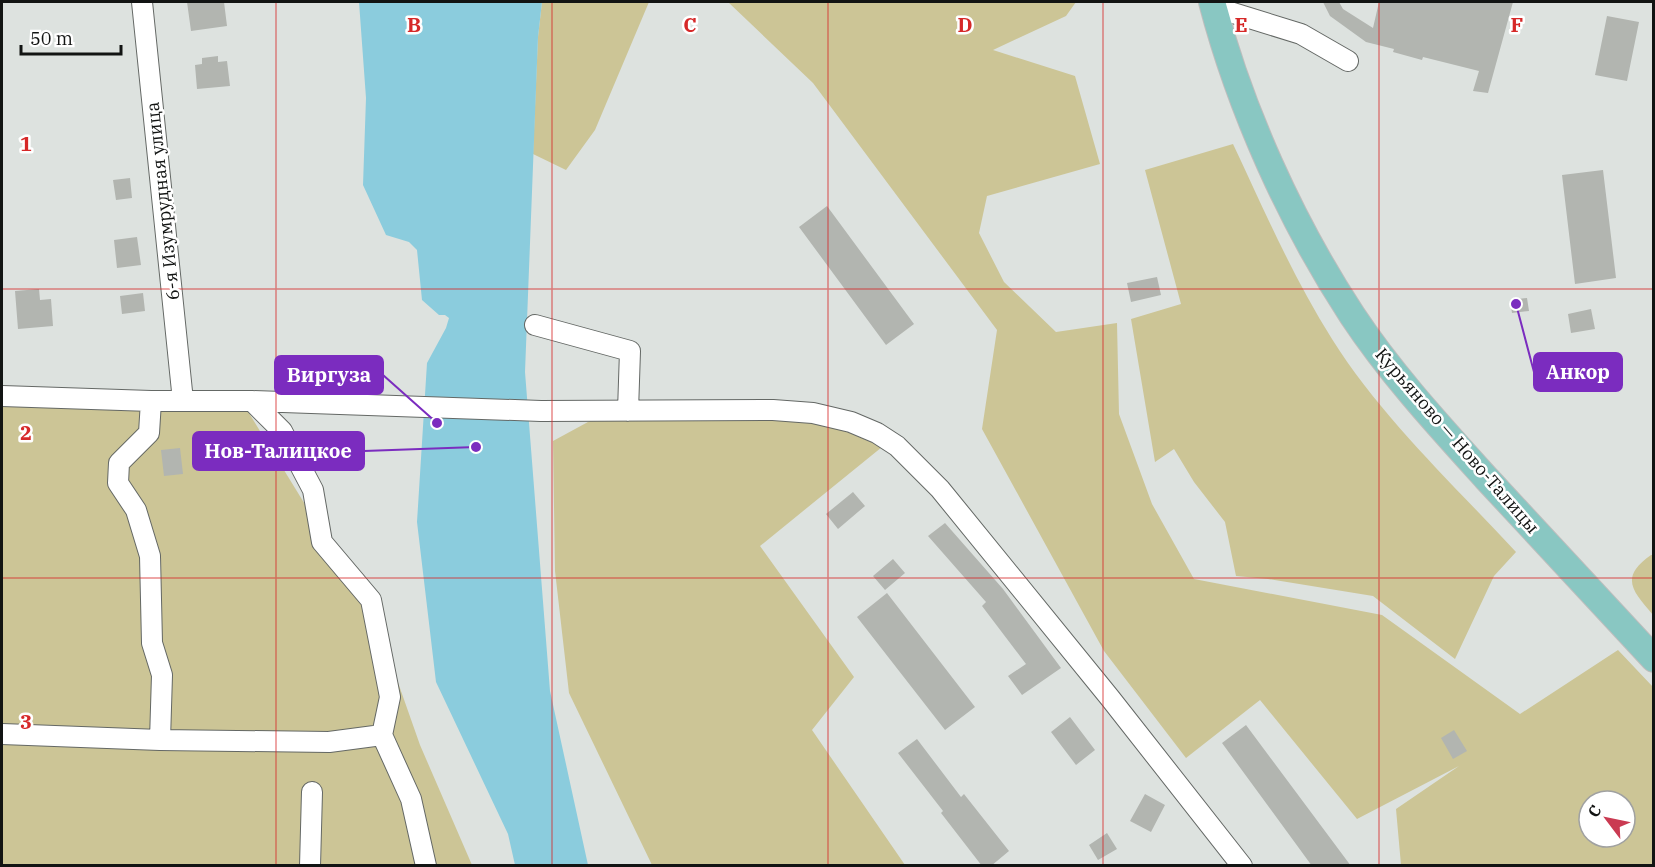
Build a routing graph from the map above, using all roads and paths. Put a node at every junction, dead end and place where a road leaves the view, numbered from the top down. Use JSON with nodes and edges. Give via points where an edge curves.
{"nodes":[{"id":1,"x":142,"y":2,"type":"edge"},
{"id":2,"x":1223,"y":5,"type":"edge"},
{"id":3,"x":1348,"y":61,"type":"dead end"},
{"id":4,"x":535,"y":325,"type":"dead end"},
{"id":5,"x":2,"y":396,"type":"edge"},
{"id":6,"x":151,"y":401,"type":"junction"},
{"id":7,"x":183,"y":401,"type":"junction"},
{"id":8,"x":252,"y":401,"type":"junction"},
{"id":9,"x":628,"y":411,"type":"junction"},
{"id":10,"x":1653,"y":637,"type":"edge"},
{"id":11,"x":1653,"y":658,"type":"edge"},
{"id":12,"x":2,"y":734,"type":"edge"},
{"id":13,"x":382,"y":735,"type":"junction"},
{"id":14,"x":160,"y":740,"type":"junction"},
{"id":15,"x":312,"y":792,"type":"dead end"},
{"id":16,"x":310,"y":866,"type":"edge"},
{"id":17,"x":426,"y":866,"type":"edge"},
{"id":18,"x":1242,"y":866,"type":"edge"}],
"edges":[{"from":1,"to":7,"type":"street","name":"6-я Изумрудная улица"},
{"from":2,"to":3,"type":"street","via":[[1301,34]]},
{"from":2,"to":10,"type":"main road","name":"Курьяново — Ново-Талицы","via":[[1291,172],[1343,274],[1403,360],[1451,418]]},
{"from":2,"to":11,"type":"main road","name":"Курьяново — Ново-Талицы","via":[[1247,108],[1317,256],[1353,315],[1442,429]]},
{"from":4,"to":9,"type":"street","via":[[630,351]]},
{"from":5,"to":6,"type":"street"},
{"from":6,"to":7,"type":"street"},
{"from":6,"to":14,"type":"street","via":[[149,434],[118,463],[118,483],[136,510],[150,556],[152,643],[162,675]]},
{"from":7,"to":8,"type":"street"},
{"from":8,"to":9,"type":"street"},
{"from":8,"to":13,"type":"street","via":[[282,431],[313,490],[322,542],[371,600],[390,697]]},
{"from":9,"to":18,"type":"street","via":[[813,413],[851,422],[897,446],[955,507]]},
{"from":12,"to":14,"type":"street"},
{"from":13,"to":14,"type":"street","via":[[330,742]]},
{"from":13,"to":17,"type":"street","via":[[411,799]]},
{"from":15,"to":16,"type":"street"}]}
